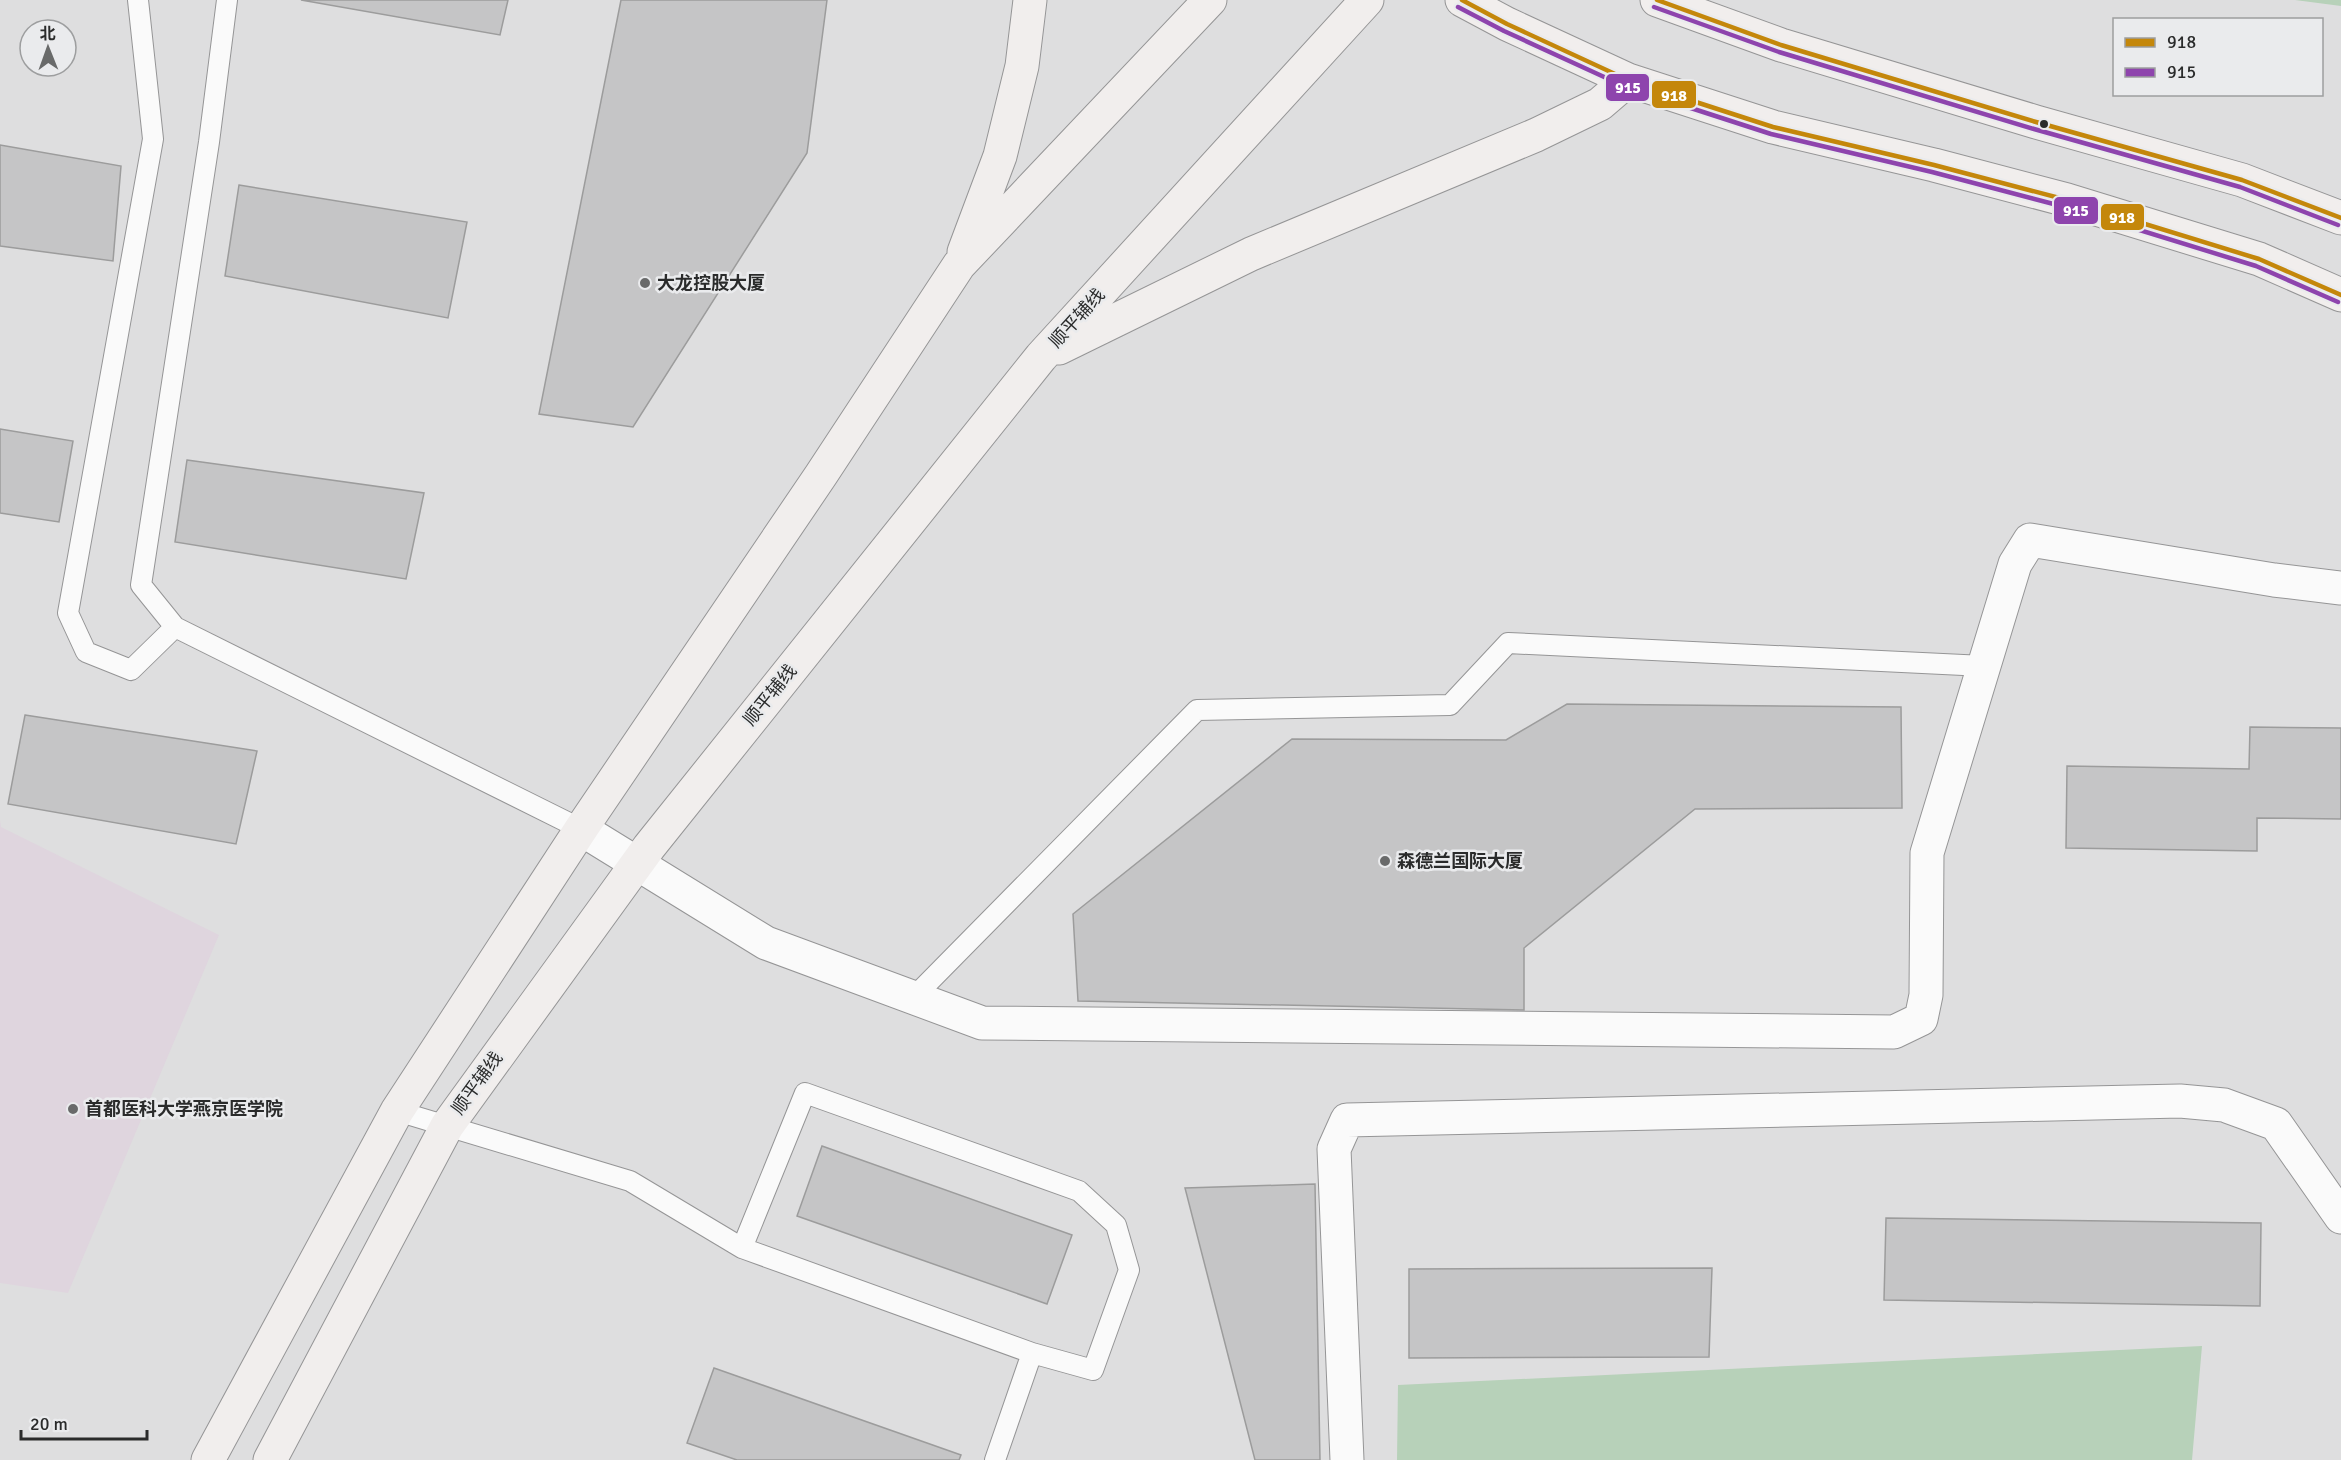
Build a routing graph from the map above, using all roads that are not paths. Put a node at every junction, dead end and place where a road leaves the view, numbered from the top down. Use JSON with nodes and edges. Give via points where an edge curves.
{"nodes":[{"id":1,"x":138,"y":0,"type":"edge"},
{"id":2,"x":227,"y":0,"type":"edge"},
{"id":3,"x":1030,"y":0,"type":"edge"},
{"id":4,"x":1210,"y":0,"type":"edge"},
{"id":5,"x":1367,"y":0,"type":"edge"},
{"id":6,"x":1462,"y":0,"type":"edge"},
{"id":7,"x":1657,"y":0,"type":"edge"},
{"id":8,"x":1628,"y":80,"type":"junction"},
{"id":9,"x":2341,"y":218,"type":"edge"},
{"id":10,"x":959,"y":265,"type":"junction"},
{"id":11,"x":2341,"y":295,"type":"edge"},
{"id":12,"x":1041,"y":357,"type":"junction"},
{"id":13,"x":2341,"y":588,"type":"edge"},
{"id":14,"x":175,"y":627,"type":"junction"},
{"id":15,"x":1984,"y":666,"type":"junction"},
{"id":16,"x":581,"y":829,"type":"junction"},
{"id":17,"x":637,"y":863,"type":"junction"},
{"id":18,"x":914,"y":997,"type":"junction"},
{"id":19,"x":397,"y":1111,"type":"junction"},
{"id":20,"x":447,"y":1126,"type":"junction"},
{"id":21,"x":2341,"y":1217,"type":"edge"},
{"id":22,"x":742,"y":1248,"type":"junction"},
{"id":23,"x":1032,"y":1353,"type":"junction"},
{"id":24,"x":208,"y":1460,"type":"edge"},
{"id":25,"x":270,"y":1460,"type":"edge"},
{"id":26,"x":995,"y":1460,"type":"edge"},
{"id":27,"x":1347,"y":1460,"type":"edge"}],
"edges":[{"from":1,"to":14,"type":"lane","via":[[153,139],[68,613],[86,652],[131,670]]},
{"from":2,"to":14,"type":"lane","via":[[141,585]]},
{"from":3,"to":10,"type":"main road","via":[[1022,66],[1000,156]]},
{"from":4,"to":10,"type":"main road"},
{"from":5,"to":12,"type":"main road","name":"顺平辅线"},
{"from":6,"to":8,"type":"main road"},
{"from":7,"to":9,"type":"main road","via":[[1781,45],[2242,180]]},
{"from":8,"to":11,"type":"main road","via":[[1773,127],[2067,200],[2259,259]]},
{"from":8,"to":12,"type":"main road","via":[[1600,104],[1536,135],[1251,254]]},
{"from":10,"to":16,"type":"main road"},
{"from":12,"to":17,"type":"main road","name":"顺平辅线"},
{"from":13,"to":15,"type":"street","via":[[2030,540],[2015,564]]},
{"from":14,"to":16,"type":"lane"},
{"from":15,"to":18,"type":"lane","via":[[1508,644],[1450,705],[1197,710]]},
{"from":15,"to":18,"type":"street","via":[[1927,853],[1926,995],[1921,1019],[1894,1032],[982,1023]]},
{"from":16,"to":17,"type":"street"},
{"from":16,"to":19,"type":"main road"},
{"from":17,"to":18,"type":"street","via":[[766,943]]},
{"from":17,"to":20,"type":"main road","name":"顺平辅线"},
{"from":19,"to":20,"type":"lane"},
{"from":19,"to":24,"type":"main road"},
{"from":20,"to":22,"type":"lane","via":[[630,1181]]},
{"from":20,"to":25,"type":"main road","name":"顺平辅线"},
{"from":21,"to":27,"type":"street","via":[[2276,1124],[2224,1105],[2180,1101],[1347,1120],[1334,1149]]},
{"from":22,"to":23,"type":"lane"},
{"from":22,"to":23,"type":"lane","via":[[805,1093],[1068,1187],[1079,1191],[1116,1225],[1129,1270],[1093,1370]]},
{"from":23,"to":26,"type":"lane"}]}
